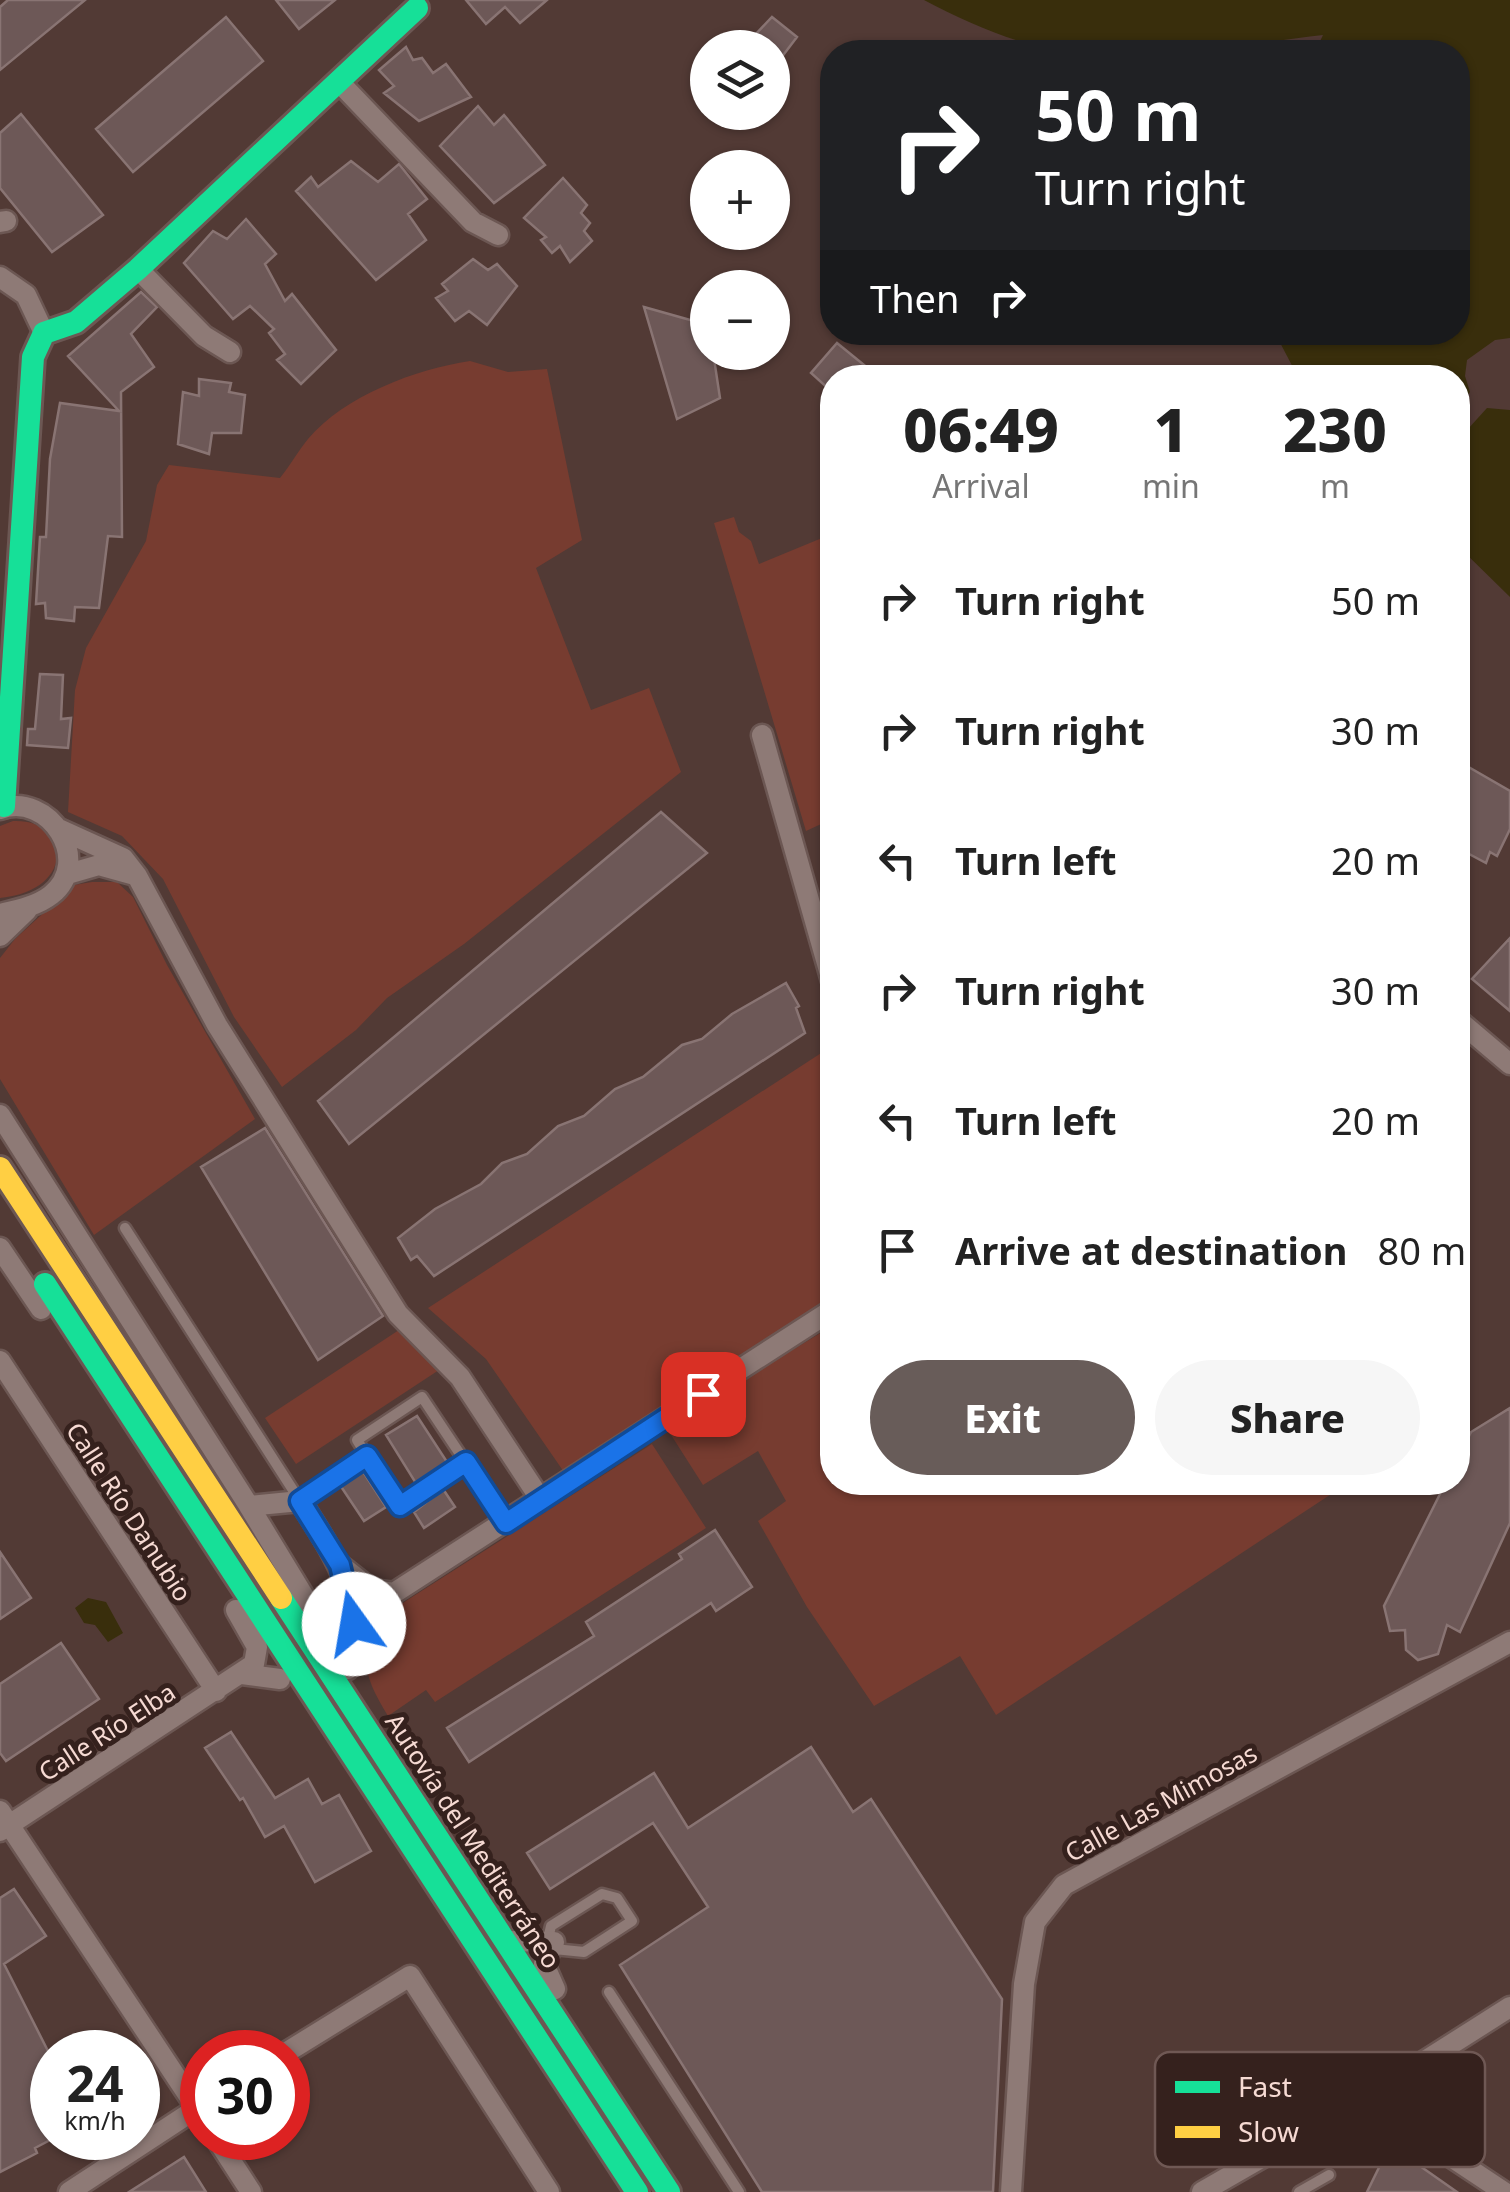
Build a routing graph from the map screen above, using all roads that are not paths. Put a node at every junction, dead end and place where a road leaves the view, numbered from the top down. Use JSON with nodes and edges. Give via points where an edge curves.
{"nodes":[{"id":1,"x":417,"y":8,"type":"dead end"},
{"id":2,"x":341,"y":84,"type":"junction"},
{"id":3,"x":498,"y":235,"type":"dead end"},
{"id":4,"x":138,"y":269,"type":"junction"},
{"id":5,"x":0,"y":277,"type":"edge"},
{"id":6,"x":44,"y":333,"type":"junction"},
{"id":7,"x":230,"y":352,"type":"dead end"},
{"id":8,"x":762,"y":736,"type":"dead end"},
{"id":9,"x":2,"y":808,"type":"edge"},
{"id":10,"x":59,"y":829,"type":"junction"},
{"id":11,"x":68,"y":874,"type":"junction"},
{"id":12,"x":136,"y":876,"type":"junction"},
{"id":13,"x":34,"y":904,"type":"junction"},
{"id":14,"x":0,"y":914,"type":"edge"},
{"id":15,"x":0,"y":936,"type":"edge"},
{"id":16,"x":820,"y":939,"type":"edge"},
{"id":17,"x":1470,"y":1030,"type":"edge"},
{"id":18,"x":1510,"y":1064,"type":"edge"},
{"id":19,"x":0,"y":1115,"type":"edge"},
{"id":20,"x":0,"y":1168,"type":"edge"},
{"id":21,"x":125,"y":1228,"type":"dead end"},
{"id":22,"x":5,"y":1240,"type":"edge"},
{"id":23,"x":820,"y":1318,"type":"edge"},
{"id":24,"x":51,"y":1323,"type":"junction"},
{"id":25,"x":0,"y":1361,"type":"edge"},
{"id":26,"x":127,"y":1412,"type":"junction"},
{"id":27,"x":367,"y":1456,"type":"junction"},
{"id":28,"x":466,"y":1462,"type":"junction"},
{"id":29,"x":176,"y":1488,"type":"junction"},
{"id":30,"x":541,"y":1500,"type":"junction"},
{"id":31,"x":300,"y":1501,"type":"junction"},
{"id":32,"x":249,"y":1506,"type":"junction"},
{"id":33,"x":506,"y":1523,"type":"junction"},
{"id":34,"x":340,"y":1565,"type":"junction"},
{"id":35,"x":394,"y":1593,"type":"junction"},
{"id":36,"x":238,"y":1614,"type":"junction"},
{"id":37,"x":354,"y":1637,"type":"junction"},
{"id":38,"x":1510,"y":1642,"type":"edge"},
{"id":39,"x":348,"y":1669,"type":"junction"},
{"id":40,"x":242,"y":1674,"type":"junction"},
{"id":41,"x":280,"y":1679,"type":"joint"},
{"id":42,"x":216,"y":1691,"type":"junction"},
{"id":43,"x":317,"y":1704,"type":"junction"},
{"id":44,"x":3,"y":1822,"type":"edge"},
{"id":45,"x":452,"y":1859,"type":"junction"},
{"id":46,"x":506,"y":1941,"type":"junction"},
{"id":47,"x":551,"y":1944,"type":"junction"},
{"id":48,"x":609,"y":1992,"type":"dead end"},
{"id":49,"x":1510,"y":2007,"type":"edge"},
{"id":50,"x":310,"y":2038,"type":"edge"},
{"id":51,"x":1439,"y":2052,"type":"edge"},
{"id":52,"x":180,"y":2079,"type":"edge"},
{"id":53,"x":180,"y":2123,"type":"edge"},
{"id":54,"x":230,"y":2160,"type":"edge"},
{"id":55,"x":1250,"y":2167,"type":"edge"},
{"id":56,"x":1466,"y":2167,"type":"edge"},
{"id":57,"x":1328,"y":2175,"type":"dead end"},
{"id":58,"x":1211,"y":2190,"type":"edge"},
{"id":59,"x":69,"y":2192,"type":"edge"},
{"id":60,"x":251,"y":2192,"type":"edge"},
{"id":61,"x":549,"y":2192,"type":"edge"},
{"id":62,"x":637,"y":2192,"type":"edge"},
{"id":63,"x":669,"y":2192,"type":"edge"},
{"id":64,"x":686,"y":2192,"type":"edge"},
{"id":65,"x":739,"y":2192,"type":"edge"},
{"id":66,"x":1012,"y":2192,"type":"edge"},
{"id":67,"x":1298,"y":2192,"type":"edge"},
{"id":68,"x":1504,"y":2192,"type":"edge"}],
"edges":[{"from":1,"to":2,"type":"main road"},
{"from":2,"to":3,"type":"street","via":[[473,222]]},
{"from":2,"to":4,"type":"main road"},
{"from":4,"to":6,"type":"main road","via":[[76,322]]},
{"from":4,"to":7,"type":"street","via":[[204,336]]},
{"from":5,"to":6,"type":"street","via":[[26,294]]},
{"from":6,"to":9,"type":"main road","via":[[33,358]]},
{"from":8,"to":16,"type":"street"},
{"from":9,"to":10,"type":"street","via":[[35,810]]},
{"from":10,"to":11,"type":"street"},
{"from":10,"to":12,"type":"street","via":[[123,858]]},
{"from":11,"to":12,"type":"street","via":[[98,865]]},
{"from":11,"to":13,"type":"street","via":[[52,895]]},
{"from":12,"to":30,"type":"street","via":[[217,1025],[388,1298],[460,1377]]},
{"from":13,"to":14,"type":"street"},
{"from":13,"to":15,"type":"street"},
{"from":17,"to":18,"type":"street"},
{"from":19,"to":32,"type":"street"},
{"from":20,"to":45,"type":"main road","name":"Autovía del Mediterráneo"},
{"from":21,"to":31,"type":"lane"},
{"from":22,"to":24,"type":"street"},
{"from":22,"to":26,"type":"main road"},
{"from":23,"to":30,"type":"street"},
{"from":24,"to":26,"type":"main road"},
{"from":24,"to":36,"type":"street"},
{"from":25,"to":42,"type":"street","name":"Calle Río Danubio"},
{"from":26,"to":29,"type":"main road"},
{"from":27,"to":28,"type":"lane","via":[[400,1506]]},
{"from":27,"to":28,"type":"lane","via":[[357,1440],[422,1397]]},
{"from":27,"to":31,"type":"lane"},
{"from":28,"to":33,"type":"lane"},
{"from":29,"to":36,"type":"main road"},
{"from":29,"to":43,"type":"main road"},
{"from":30,"to":33,"type":"street"},
{"from":31,"to":32,"type":"street"},
{"from":31,"to":34,"type":"street"},
{"from":32,"to":39,"type":"street"},
{"from":33,"to":35,"type":"street"},
{"from":34,"to":35,"type":"street","via":[[372,1590]]},
{"from":34,"to":37,"type":"street"},
{"from":35,"to":37,"type":"street"},
{"from":36,"to":40,"type":"street","via":[[258,1655]]},
{"from":37,"to":39,"type":"street"},
{"from":38,"to":66,"type":"street","name":"Calle Las Mimosas","via":[[1064,1885],[1035,1922],[1024,1984]]},
{"from":39,"to":45,"type":"main road"},
{"from":40,"to":41,"type":"street"},
{"from":40,"to":42,"type":"street","name":"Calle Río Elba"},
{"from":41,"to":43,"type":"main road"},
{"from":42,"to":44,"type":"street","name":"Calle Río Elba"},
{"from":43,"to":62,"type":"main road"},
{"from":44,"to":52,"type":"street"},
{"from":45,"to":46,"type":"main road","name":"Autovía del Mediterráneo"},
{"from":46,"to":47,"type":"street"},
{"from":46,"to":63,"type":"main road","name":"Autovía del Mediterráneo"},
{"from":47,"to":47,"type":"lane","via":[[584,1952],[632,1920],[618,1898],[602,1894],[551,1926]]},
{"from":47,"to":64,"type":"street","via":[[546,1976]]},
{"from":48,"to":65,"type":"lane"},
{"from":49,"to":51,"type":"street"},
{"from":50,"to":61,"type":"street","via":[[410,1976]]},
{"from":53,"to":59,"type":"street"},
{"from":54,"to":60,"type":"street"},
{"from":55,"to":58,"type":"street"},
{"from":56,"to":68,"type":"street"},
{"from":57,"to":67,"type":"lane"}]}
